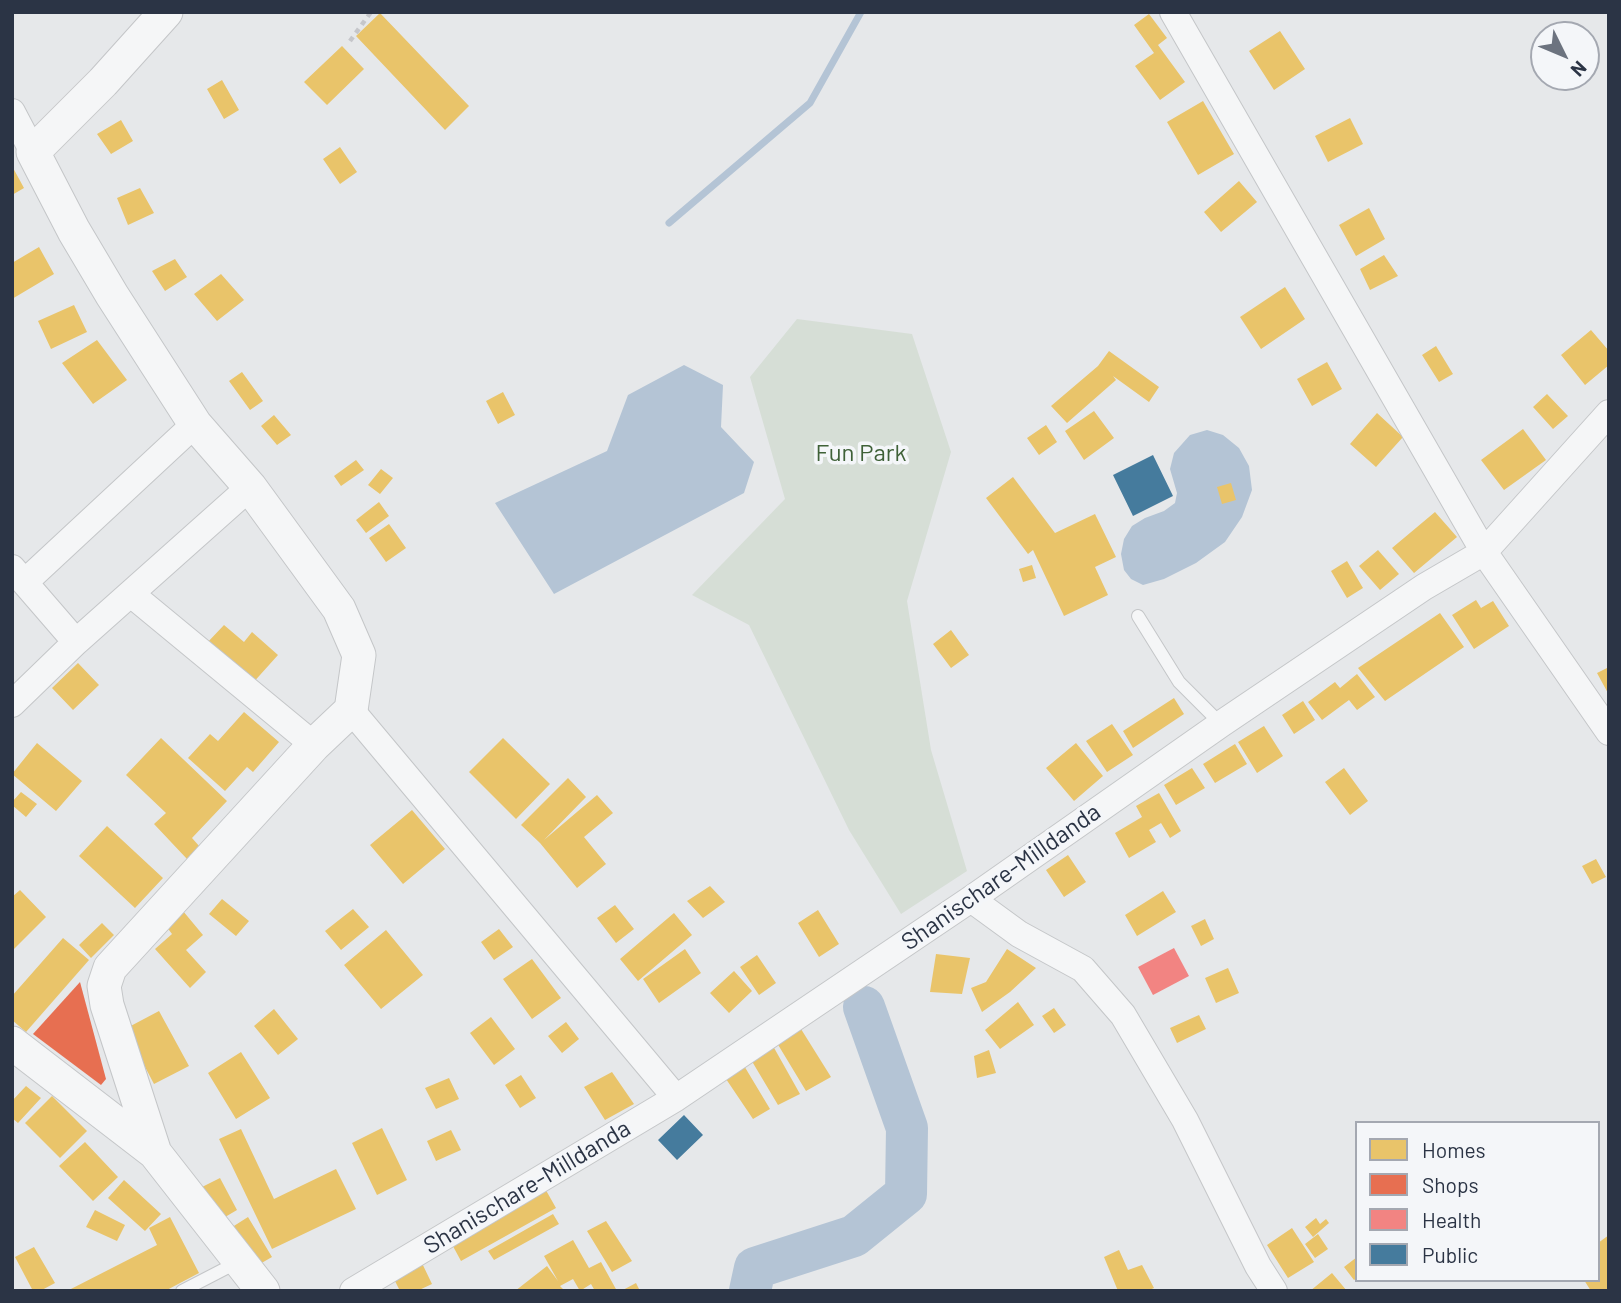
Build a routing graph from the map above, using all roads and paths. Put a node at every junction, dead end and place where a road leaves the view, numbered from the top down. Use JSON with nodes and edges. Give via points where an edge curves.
{"nodes":[{"id":1,"x":166,"y":12,"type":"edge"},
{"id":2,"x":371,"y":12,"type":"edge"},
{"id":3,"x":1173,"y":12,"type":"edge"},
{"id":4,"x":350,"y":41,"type":"dead end"},
{"id":5,"x":12,"y":113,"type":"edge"},
{"id":6,"x":33,"y":152,"type":"junction"},
{"id":7,"x":1609,"y":413,"type":"edge"},
{"id":8,"x":195,"y":424,"type":"junction"},
{"id":9,"x":250,"y":487,"type":"junction"},
{"id":10,"x":1484,"y":552,"type":"junction"},
{"id":11,"x":19,"y":575,"type":"edge"},
{"id":12,"x":131,"y":593,"type":"junction"},
{"id":13,"x":1138,"y":616,"type":"dead end"},
{"id":14,"x":76,"y":642,"type":"junction"},
{"id":15,"x":12,"y":704,"type":"edge"},
{"id":16,"x":351,"y":710,"type":"junction"},
{"id":17,"x":1221,"y":724,"type":"junction"},
{"id":18,"x":1609,"y":732,"type":"edge"},
{"id":19,"x":314,"y":745,"type":"junction"},
{"id":20,"x":971,"y":899,"type":"junction"},
{"id":21,"x":12,"y":1043,"type":"edge"},
{"id":22,"x":676,"y":1098,"type":"junction"},
{"id":23,"x":155,"y":1153,"type":"junction"},
{"id":24,"x":240,"y":1261,"type":"junction"},
{"id":25,"x":182,"y":1291,"type":"edge"},
{"id":26,"x":263,"y":1291,"type":"edge"},
{"id":27,"x":354,"y":1291,"type":"edge"},
{"id":28,"x":1274,"y":1291,"type":"edge"}],
"edges":[{"from":1,"to":6,"type":"street"},
{"from":2,"to":4,"type":"path"},
{"from":3,"to":10,"type":"street"},
{"from":5,"to":6,"type":"street"},
{"from":6,"to":8,"type":"street","via":[[112,295]]},
{"from":7,"to":10,"type":"street","name":"Shanischare-Milldanda"},
{"from":8,"to":9,"type":"street"},
{"from":8,"to":11,"type":"street"},
{"from":9,"to":12,"type":"street"},
{"from":9,"to":16,"type":"street","via":[[340,609],[359,655]]},
{"from":10,"to":17,"type":"street","name":"Shanischare-Milldanda","via":[[1424,587]]},
{"from":10,"to":18,"type":"street"},
{"from":11,"to":14,"type":"street"},
{"from":12,"to":14,"type":"street"},
{"from":12,"to":19,"type":"street"},
{"from":13,"to":17,"type":"lane","via":[[1179,682]]},
{"from":14,"to":15,"type":"street"},
{"from":16,"to":19,"type":"street"},
{"from":16,"to":22,"type":"street"},
{"from":17,"to":20,"type":"street","name":"Shanischare-Milldanda"},
{"from":19,"to":23,"type":"street","via":[[110,968],[104,986],[107,1005]]},
{"from":20,"to":22,"type":"street","name":"Shanischare-Milldanda"},
{"from":20,"to":28,"type":"street","via":[[1019,934],[1083,968],[1123,1015],[1185,1120]]},
{"from":21,"to":23,"type":"street"},
{"from":22,"to":27,"type":"street","name":"Shanischare-Milldanda"},
{"from":23,"to":24,"type":"street"},
{"from":24,"to":25,"type":"lane"},
{"from":24,"to":26,"type":"street"}]}
